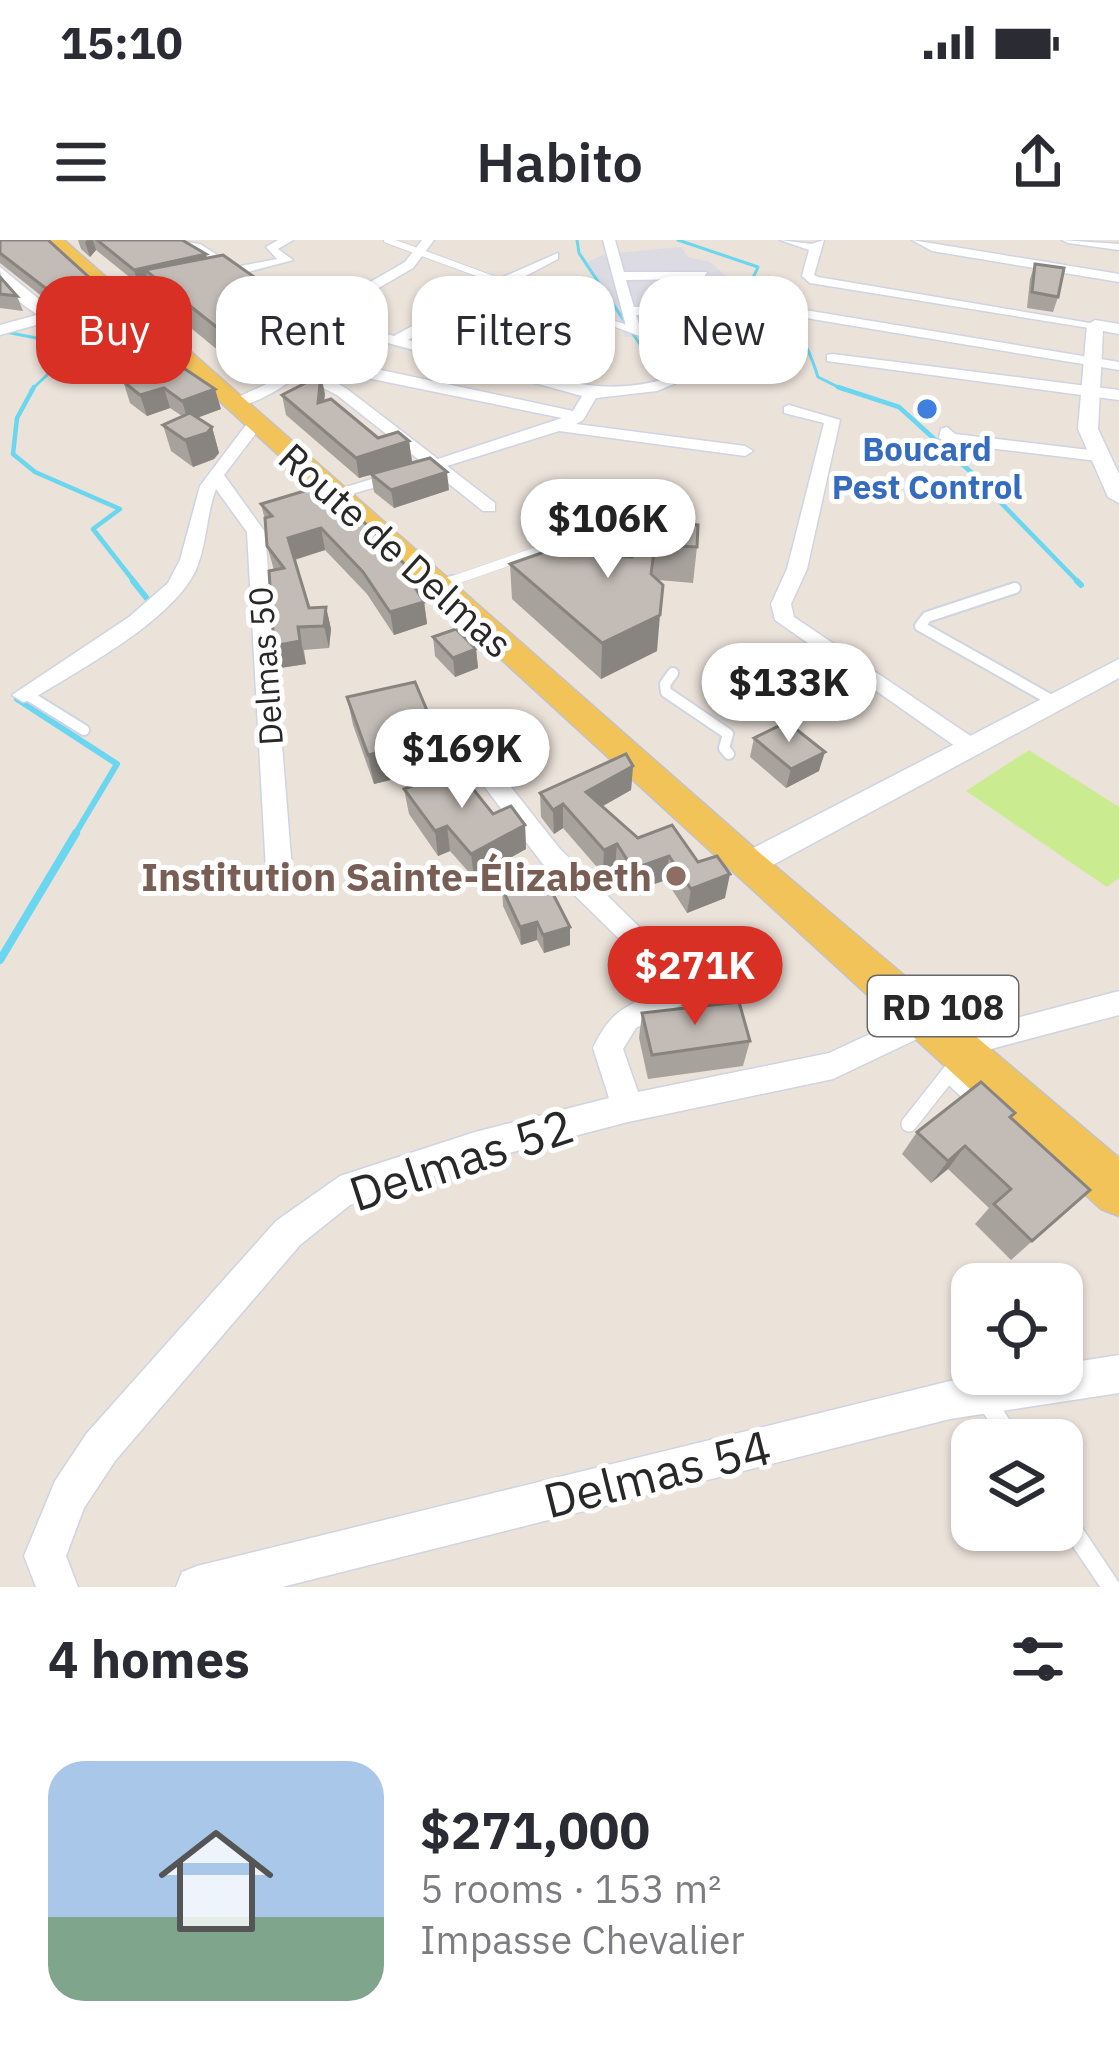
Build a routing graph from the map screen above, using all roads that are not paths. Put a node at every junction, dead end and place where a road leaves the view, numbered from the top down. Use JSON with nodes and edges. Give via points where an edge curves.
{"nodes":[{"id":1,"x":177,"y":240,"type":"edge"},
{"id":2,"x":287,"y":240,"type":"edge"},
{"id":3,"x":387,"y":240,"type":"edge"},
{"id":4,"x":428,"y":240,"type":"edge"},
{"id":5,"x":609,"y":240,"type":"edge"},
{"id":6,"x":786,"y":240,"type":"edge"},
{"id":7,"x":918,"y":240,"type":"edge"},
{"id":8,"x":1068,"y":240,"type":"edge"},
{"id":9,"x":64,"y":243,"type":"edge"},
{"id":10,"x":818,"y":244,"type":"edge"},
{"id":11,"x":1119,"y":247,"type":"edge"},
{"id":12,"x":554,"y":256,"type":"dead end"},
{"id":13,"x":287,"y":260,"type":"junction"},
{"id":14,"x":686,"y":260,"type":"dead end"},
{"id":15,"x":616,"y":268,"type":"junction"},
{"id":16,"x":0,"y":271,"type":"edge"},
{"id":17,"x":235,"y":271,"type":"junction"},
{"id":18,"x":307,"y":273,"type":"dead end"},
{"id":19,"x":214,"y":275,"type":"edge"},
{"id":20,"x":703,"y":275,"type":"dead end"},
{"id":21,"x":104,"y":276,"type":"edge"},
{"id":22,"x":241,"y":276,"type":"edge"},
{"id":23,"x":514,"y":276,"type":"edge"},
{"id":24,"x":388,"y":277,"type":"edge"},
{"id":25,"x":1119,"y":278,"type":"edge"},
{"id":26,"x":36,"y":310,"type":"edge"},
{"id":27,"x":628,"y":311,"type":"junction"},
{"id":28,"x":639,"y":311,"type":"edge"},
{"id":29,"x":808,"y":315,"type":"edge"},
{"id":30,"x":36,"y":322,"type":"edge"},
{"id":31,"x":1094,"y":325,"type":"junction"},
{"id":32,"x":639,"y":328,"type":"edge"},
{"id":33,"x":1119,"y":329,"type":"edge"},
{"id":34,"x":2,"y":330,"type":"edge"},
{"id":35,"x":412,"y":333,"type":"edge"},
{"id":36,"x":639,"y":333,"type":"edge"},
{"id":37,"x":388,"y":337,"type":"edge"},
{"id":38,"x":399,"y":340,"type":"junction"},
{"id":39,"x":412,"y":344,"type":"edge"},
{"id":40,"x":192,"y":357,"type":"edge"},
{"id":41,"x":832,"y":358,"type":"dead end"},
{"id":42,"x":1090,"y":362,"type":"junction"},
{"id":43,"x":1119,"y":366,"type":"edge"},
{"id":44,"x":388,"y":381,"type":"edge"},
{"id":45,"x":278,"y":384,"type":"edge"},
{"id":46,"x":331,"y":384,"type":"edge"},
{"id":47,"x":553,"y":384,"type":"edge"},
{"id":48,"x":665,"y":384,"type":"edge"},
{"id":49,"x":1090,"y":391,"type":"junction"},
{"id":50,"x":591,"y":394,"type":"junction"},
{"id":51,"x":1119,"y":395,"type":"edge"},
{"id":52,"x":245,"y":408,"type":"junction"},
{"id":53,"x":789,"y":410,"type":"dead end"},
{"id":54,"x":578,"y":417,"type":"junction"},
{"id":55,"x":558,"y":426,"type":"junction"},
{"id":56,"x":947,"y":432,"type":"dead end"},
{"id":57,"x":745,"y":451,"type":"dead end"},
{"id":58,"x":436,"y":463,"type":"junction"},
{"id":59,"x":1107,"y":465,"type":"edge"},
{"id":60,"x":215,"y":475,"type":"junction"},
{"id":61,"x":346,"y":492,"type":"junction"},
{"id":62,"x":634,"y":495,"type":"dead end"},
{"id":63,"x":1119,"y":497,"type":"edge"},
{"id":64,"x":490,"y":508,"type":"dead end"},
{"id":65,"x":543,"y":546,"type":"junction"},
{"id":66,"x":576,"y":549,"type":"junction"},
{"id":67,"x":447,"y":583,"type":"junction"},
{"id":68,"x":1016,"y":588,"type":"dead end"},
{"id":69,"x":1119,"y":667,"type":"edge"},
{"id":70,"x":674,"y":673,"type":"dead end"},
{"id":71,"x":24,"y":694,"type":"joint"},
{"id":72,"x":1053,"y":701,"type":"junction"},
{"id":73,"x":84,"y":730,"type":"dead end"},
{"id":74,"x":970,"y":746,"type":"junction"},
{"id":75,"x":729,"y":754,"type":"dead end"},
{"id":76,"x":475,"y":758,"type":"dead end"},
{"id":77,"x":756,"y":859,"type":"junction"},
{"id":78,"x":279,"y":871,"type":"dead end"},
{"id":79,"x":1119,"y":1003,"type":"edge"},
{"id":80,"x":926,"y":1022,"type":"junction"},
{"id":81,"x":966,"y":1056,"type":"junction"},
{"id":82,"x":628,"y":1108,"type":"junction"},
{"id":83,"x":994,"y":1117,"type":"edge"},
{"id":84,"x":909,"y":1124,"type":"dead end"},
{"id":85,"x":1119,"y":1160,"type":"edge"},
{"id":86,"x":1119,"y":1191,"type":"edge"},
{"id":87,"x":1119,"y":1374,"type":"edge"},
{"id":88,"x":1083,"y":1380,"type":"edge"},
{"id":89,"x":982,"y":1395,"type":"joint"},
{"id":90,"x":998,"y":1419,"type":"edge"},
{"id":91,"x":1083,"y":1545,"type":"edge"},
{"id":92,"x":57,"y":1587,"type":"edge"},
{"id":93,"x":197,"y":1587,"type":"edge"},
{"id":94,"x":1112,"y":1587,"type":"edge"}],
"edges":[{"from":1,"to":17,"type":"street"},
{"from":2,"to":13,"type":"street","via":[[270,249]]},
{"from":3,"to":36,"type":"lane"},
{"from":4,"to":24,"type":"street"},
{"from":5,"to":15,"type":"street"},
{"from":6,"to":10,"type":"street"},
{"from":7,"to":25,"type":"street"},
{"from":8,"to":11,"type":"street"},
{"from":9,"to":21,"type":"main road","name":"Route de Delmas","number":"RD 108"},
{"from":10,"to":31,"type":"street","via":[[808,276],[814,280]]},
{"from":12,"to":23,"type":"street"},
{"from":13,"to":17,"type":"street"},
{"from":13,"to":18,"type":"street"},
{"from":14,"to":15,"type":"street"},
{"from":15,"to":20,"type":"street"},
{"from":15,"to":27,"type":"street"},
{"from":16,"to":26,"type":"street"},
{"from":17,"to":19,"type":"street"},
{"from":17,"to":22,"type":"street"},
{"from":27,"to":28,"type":"street"},
{"from":27,"to":32,"type":"street"},
{"from":29,"to":42,"type":"street"},
{"from":30,"to":34,"type":"street"},
{"from":31,"to":33,"type":"street"},
{"from":31,"to":42,"type":"street"},
{"from":35,"to":38,"type":"street"},
{"from":37,"to":38,"type":"street"},
{"from":38,"to":39,"type":"street"},
{"from":40,"to":52,"type":"main road","name":"Route de Delmas","number":"RD 108"},
{"from":41,"to":49,"type":"street"},
{"from":42,"to":43,"type":"street"},
{"from":42,"to":49,"type":"street"},
{"from":44,"to":54,"type":"street"},
{"from":45,"to":52,"type":"street"},
{"from":46,"to":58,"type":"street"},
{"from":47,"to":50,"type":"street"},
{"from":48,"to":50,"type":"street"},
{"from":49,"to":51,"type":"street"},
{"from":49,"to":59,"type":"street","via":[[1088,429]]},
{"from":50,"to":54,"type":"street"},
{"from":52,"to":60,"type":"street","name":"Delmas 50"},
{"from":52,"to":61,"type":"main road","name":"Route de Delmas","number":"RD 108"},
{"from":53,"to":74,"type":"street","via":[[832,420],[797,569],[781,604],[785,620]]},
{"from":54,"to":55,"type":"street"},
{"from":55,"to":57,"type":"street"},
{"from":55,"to":58,"type":"street"},
{"from":56,"to":59,"type":"street","via":[[946,438]]},
{"from":58,"to":61,"type":"street"},
{"from":58,"to":64,"type":"street"},
{"from":59,"to":63,"type":"street"},
{"from":60,"to":71,"type":"street","name":"Delmas 50","via":[[185,573],[152,609]]},
{"from":60,"to":78,"type":"street","name":"Delmas 50","via":[[256,532]]},
{"from":61,"to":67,"type":"main road","name":"Route de Delmas","number":"RD 108"},
{"from":62,"to":65,"type":"lane","via":[[564,496]]},
{"from":65,"to":66,"type":"lane"},
{"from":65,"to":67,"type":"lane"},
{"from":66,"to":66,"type":"lane","via":[[599,565],[631,565],[614,552]]},
{"from":67,"to":77,"type":"main road","name":"Route de Delmas","number":"RD 108"},
{"from":68,"to":72,"type":"lane","via":[[920,626]]},
{"from":69,"to":72,"type":"street"},
{"from":70,"to":75,"type":"lane","via":[[666,692],[728,734]]},
{"from":71,"to":73,"type":"lane"},
{"from":72,"to":74,"type":"street"},
{"from":74,"to":77,"type":"street"},
{"from":76,"to":82,"type":"street","via":[[550,856],[678,979],[681,992],[626,1019],[608,1048]]},
{"from":77,"to":80,"type":"main road","name":"Route de Delmas","number":"RD 108"},
{"from":77,"to":81,"type":"main road","name":"Route de Delmas","number":"RD 108"},
{"from":79,"to":81,"type":"street"},
{"from":80,"to":81,"type":"main road","name":"Route de Delmas","number":"RD 108"},
{"from":80,"to":82,"type":"street","name":"Delmas 52","via":[[833,1066]]},
{"from":81,"to":83,"type":"lane"},
{"from":81,"to":84,"type":"lane"},
{"from":81,"to":85,"type":"main road","name":"Route de Delmas","number":"RD 108"},
{"from":81,"to":86,"type":"main road","name":"Route de Delmas","number":"RD 108","via":[[1029,1120]]},
{"from":82,"to":92,"type":"street","name":"Delmas 52","via":[[340,1192],[288,1233],[90,1463],[45,1556]]},
{"from":87,"to":88,"type":"street","name":"Delmas 54"},
{"from":89,"to":90,"type":"lane"},
{"from":89,"to":93,"type":"street","name":"Delmas 54"},
{"from":91,"to":94,"type":"lane"}]}
